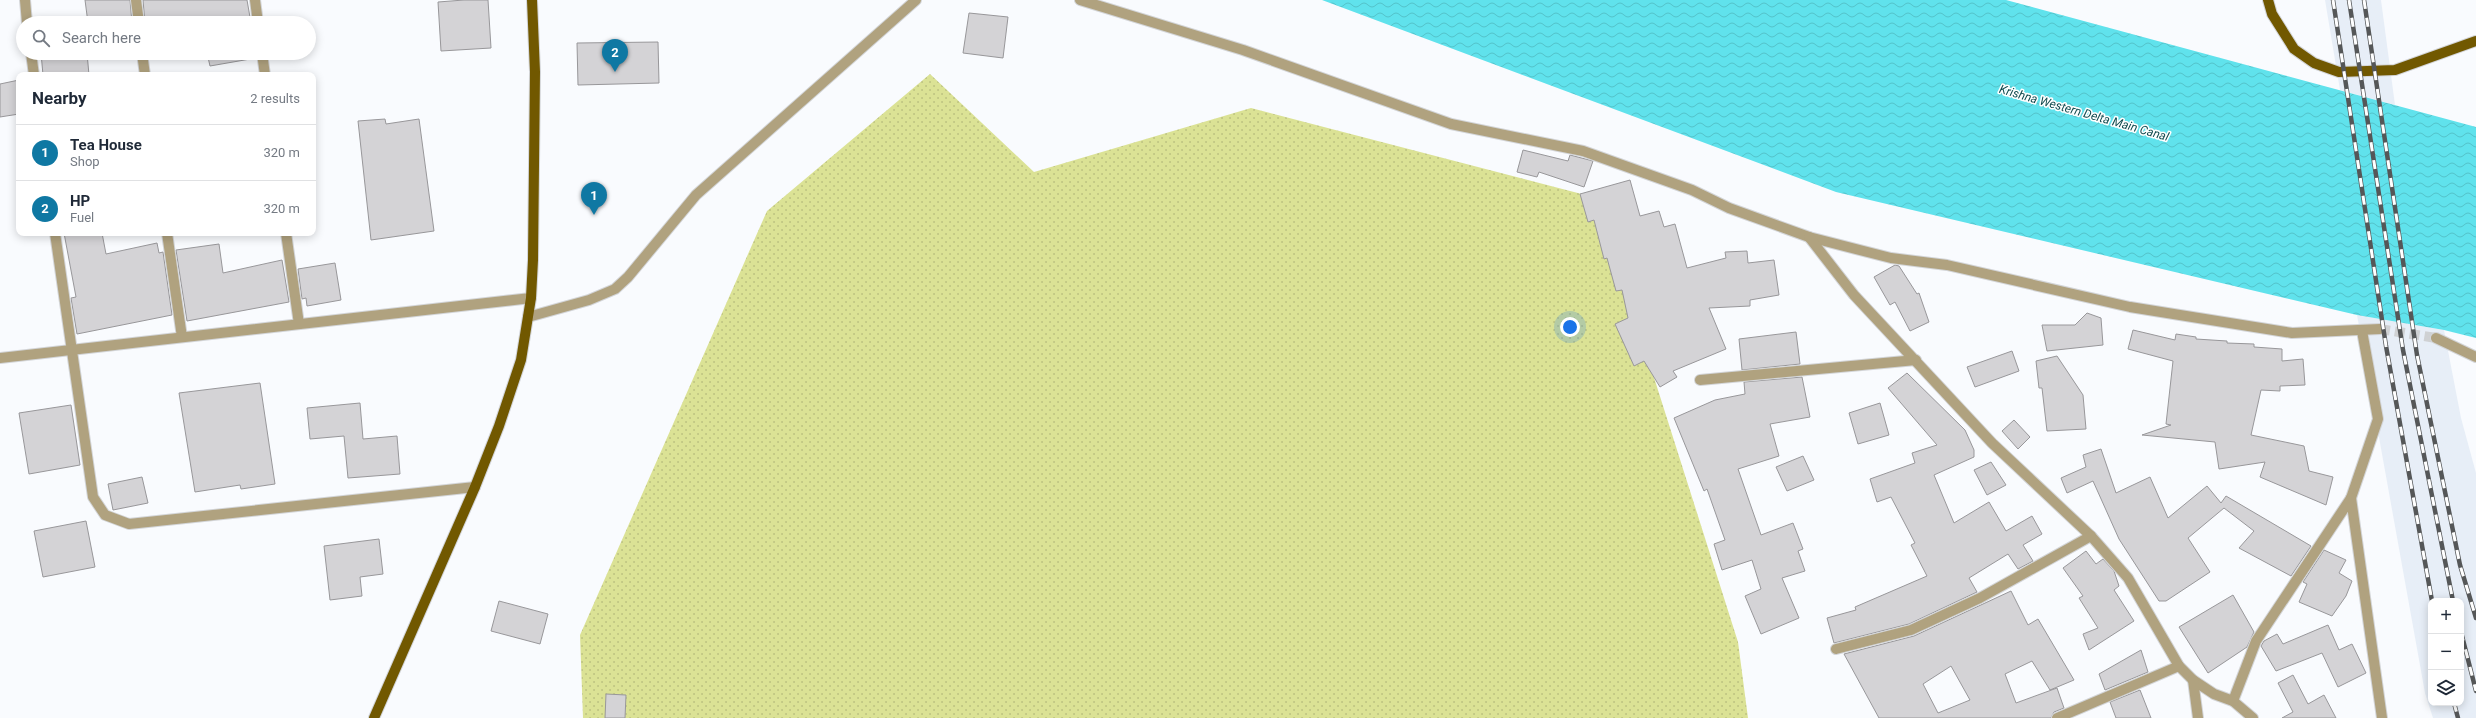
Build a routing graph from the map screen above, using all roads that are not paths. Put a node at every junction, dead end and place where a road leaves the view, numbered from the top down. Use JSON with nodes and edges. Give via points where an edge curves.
{"nodes":[{"id":1,"x":25,"y":0,"type":"edge"},
{"id":2,"x":136,"y":0,"type":"edge"},
{"id":3,"x":255,"y":0,"type":"edge"},
{"id":4,"x":532,"y":0,"type":"edge"},
{"id":5,"x":916,"y":0,"type":"edge"},
{"id":6,"x":1080,"y":0,"type":"edge"},
{"id":7,"x":2268,"y":0,"type":"edge"},
{"id":8,"x":26,"y":16,"type":"edge"},
{"id":9,"x":138,"y":16,"type":"edge"},
{"id":10,"x":257,"y":16,"type":"edge"},
{"id":11,"x":2476,"y":41,"type":"edge"},
{"id":12,"x":32,"y":60,"type":"edge"},
{"id":13,"x":143,"y":60,"type":"edge"},
{"id":14,"x":263,"y":60,"type":"edge"},
{"id":15,"x":34,"y":72,"type":"edge"},
{"id":16,"x":145,"y":72,"type":"edge"},
{"id":17,"x":265,"y":72,"type":"edge"},
{"id":18,"x":55,"y":236,"type":"edge"},
{"id":19,"x":167,"y":236,"type":"edge"},
{"id":20,"x":286,"y":236,"type":"edge"},
{"id":21,"x":1809,"y":237,"type":"junction"},
{"id":22,"x":531,"y":298,"type":"junction"},
{"id":23,"x":528,"y":317,"type":"junction"},
{"id":24,"x":299,"y":324,"type":"junction"},
{"id":25,"x":2380,"y":329,"type":"tunnel mouth"},
{"id":26,"x":2362,"y":331,"type":"junction"},
{"id":27,"x":182,"y":337,"type":"junction"},
{"id":28,"x":2436,"y":338,"type":"tunnel mouth"},
{"id":29,"x":71,"y":350,"type":"junction"},
{"id":30,"x":2476,"y":357,"type":"edge"},
{"id":31,"x":0,"y":358,"type":"edge"},
{"id":32,"x":1916,"y":360,"type":"junction"},
{"id":33,"x":1700,"y":380,"type":"dead end"},
{"id":34,"x":475,"y":487,"type":"junction"},
{"id":35,"x":2351,"y":498,"type":"junction"},
{"id":36,"x":2091,"y":536,"type":"junction"},
{"id":37,"x":1836,"y":649,"type":"dead end"},
{"id":38,"x":2178,"y":666,"type":"junction"},
{"id":39,"x":2193,"y":680,"type":"junction"},
{"id":40,"x":2233,"y":701,"type":"junction"},
{"id":41,"x":374,"y":718,"type":"edge"},
{"id":42,"x":2057,"y":718,"type":"edge"},
{"id":43,"x":2198,"y":718,"type":"edge"},
{"id":44,"x":2253,"y":718,"type":"edge"},
{"id":45,"x":2382,"y":718,"type":"edge"}],
"edges":[{"from":1,"to":8,"type":"street"},
{"from":2,"to":9,"type":"street"},
{"from":3,"to":10,"type":"street"},
{"from":4,"to":22,"type":"main road","via":[[534,80]]},
{"from":5,"to":23,"type":"street","via":[[701,190],[615,289],[589,300]]},
{"from":6,"to":21,"type":"street","via":[[1243,50],[1451,124],[1583,151],[1692,190],[1729,208]]},
{"from":7,"to":11,"type":"main road","via":[[2272,14],[2294,49],[2314,63],[2339,72],[2395,70]]},
{"from":12,"to":15,"type":"street"},
{"from":13,"to":16,"type":"street"},
{"from":14,"to":17,"type":"street"},
{"from":18,"to":29,"type":"street"},
{"from":19,"to":27,"type":"street"},
{"from":20,"to":24,"type":"street"},
{"from":21,"to":26,"type":"street","via":[[1891,258],[1947,265],[2130,307],[2292,333]]},
{"from":21,"to":32,"type":"street","via":[[1854,295]]},
{"from":22,"to":23,"type":"main road"},
{"from":22,"to":24,"type":"street"},
{"from":23,"to":34,"type":"main road","via":[[521,360]]},
{"from":24,"to":27,"type":"street"},
{"from":25,"to":26,"type":"street"},
{"from":26,"to":35,"type":"street","via":[[2378,419]]},
{"from":27,"to":29,"type":"street"},
{"from":28,"to":30,"type":"street"},
{"from":29,"to":31,"type":"street"},
{"from":29,"to":34,"type":"street","via":[[93,497],[105,515],[129,524]]},
{"from":32,"to":33,"type":"street"},
{"from":32,"to":36,"type":"street","via":[[1992,443]]},
{"from":34,"to":41,"type":"main road"},
{"from":35,"to":40,"type":"street","via":[[2256,641]]},
{"from":35,"to":45,"type":"street"},
{"from":36,"to":37,"type":"street","via":[[1980,598],[1911,630]]},
{"from":36,"to":38,"type":"street","via":[[2128,578]]},
{"from":38,"to":39,"type":"street"},
{"from":38,"to":42,"type":"street"},
{"from":39,"to":40,"type":"street","via":[[2214,694]]},
{"from":39,"to":43,"type":"street"},
{"from":40,"to":44,"type":"street"}]}
